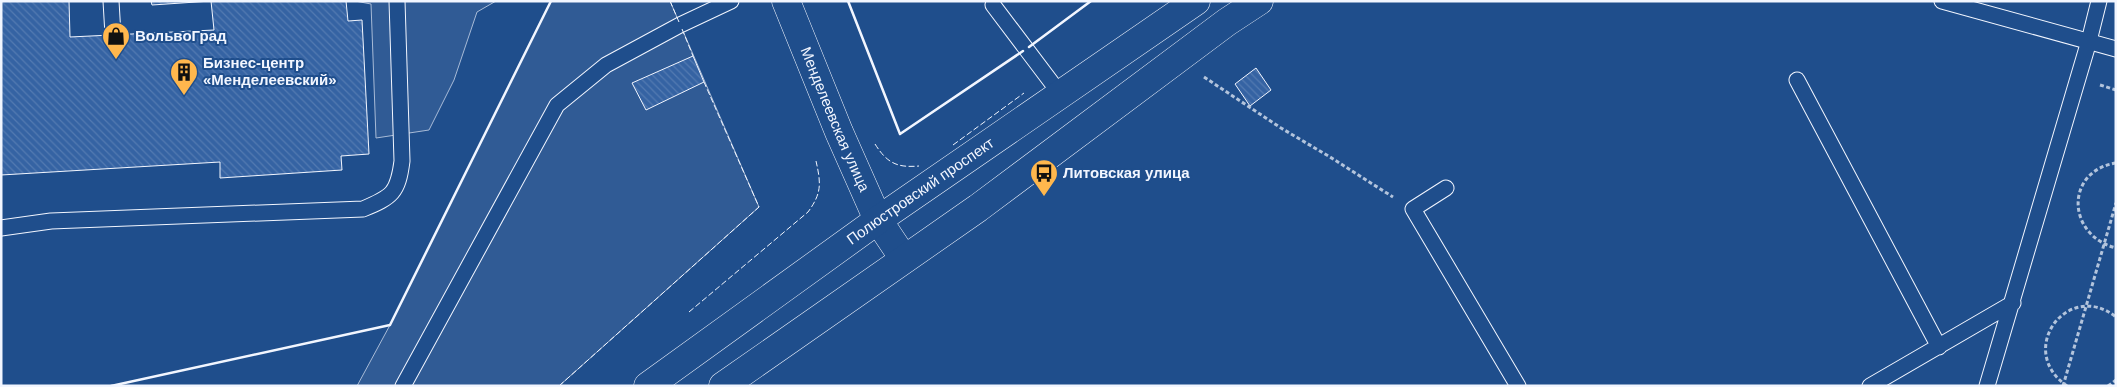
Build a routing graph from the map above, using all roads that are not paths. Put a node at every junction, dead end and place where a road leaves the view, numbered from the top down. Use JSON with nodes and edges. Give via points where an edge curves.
{"nodes":[{"id":1,"x":111,"y":1,"type":"edge"},
{"id":2,"x":397,"y":1,"type":"edge"},
{"id":3,"x":731,"y":1,"type":"edge"},
{"id":4,"x":786,"y":1,"type":"edge"},
{"id":5,"x":1196,"y":1,"type":"edge"},
{"id":6,"x":1259,"y":1,"type":"edge"},
{"id":7,"x":1942,"y":1,"type":"edge"},
{"id":8,"x":2099,"y":1,"type":"edge"},
{"id":9,"x":993,"y":5,"type":"dead end"},
{"id":10,"x":113,"y":35,"type":"dead end"},
{"id":11,"x":2089,"y":41,"type":"junction"},
{"id":12,"x":2116,"y":49,"type":"edge"},
{"id":13,"x":1797,"y":80,"type":"dead end"},
{"id":14,"x":1061,"y":95,"type":"junction"},
{"id":15,"x":1446,"y":188,"type":"dead end"},
{"id":16,"x":878,"y":220,"type":"junction"},
{"id":17,"x":1,"y":228,"type":"edge"},
{"id":18,"x":904,"y":258,"type":"junction"},
{"id":19,"x":2013,"y":303,"type":"junction"},
{"id":20,"x":1939,"y":347,"type":"junction"},
{"id":21,"x":403,"y":386,"type":"edge"},
{"id":22,"x":648,"y":386,"type":"edge"},
{"id":23,"x":723,"y":386,"type":"edge"},
{"id":24,"x":1518,"y":386,"type":"edge"},
{"id":25,"x":1870,"y":386,"type":"edge"},
{"id":26,"x":1987,"y":386,"type":"edge"}],
"edges":[{"from":1,"to":10,"type":"lane"},
{"from":2,"to":17,"type":"lane","via":[[402,161],[399,183],[385,200],[363,209],[51,222]]},
{"from":3,"to":21,"type":"lane","via":[[680,24],[606,65],[557,105]]},
{"from":4,"to":16,"type":"main road","name":"Менделеевская улица"},
{"from":5,"to":14,"type":"main road","name":"Полюстровский проспект"},
{"from":6,"to":18,"type":"main road","via":[[978,208]]},
{"from":7,"to":11,"type":"lane"},
{"from":8,"to":11,"type":"lane"},
{"from":9,"to":14,"type":"lane"},
{"from":11,"to":12,"type":"lane"},
{"from":11,"to":19,"type":"lane"},
{"from":13,"to":20,"type":"lane"},
{"from":14,"to":16,"type":"main road","name":"Полюстровский проспект"},
{"from":15,"to":24,"type":"lane","via":[[1413,209]]},
{"from":16,"to":18,"type":"main road","name":"Менделеевская улица"},
{"from":16,"to":22,"type":"main road","name":"Полюстровский проспект"},
{"from":18,"to":23,"type":"main road"},
{"from":19,"to":20,"type":"lane"},
{"from":19,"to":26,"type":"lane"},
{"from":20,"to":25,"type":"lane"}]}
